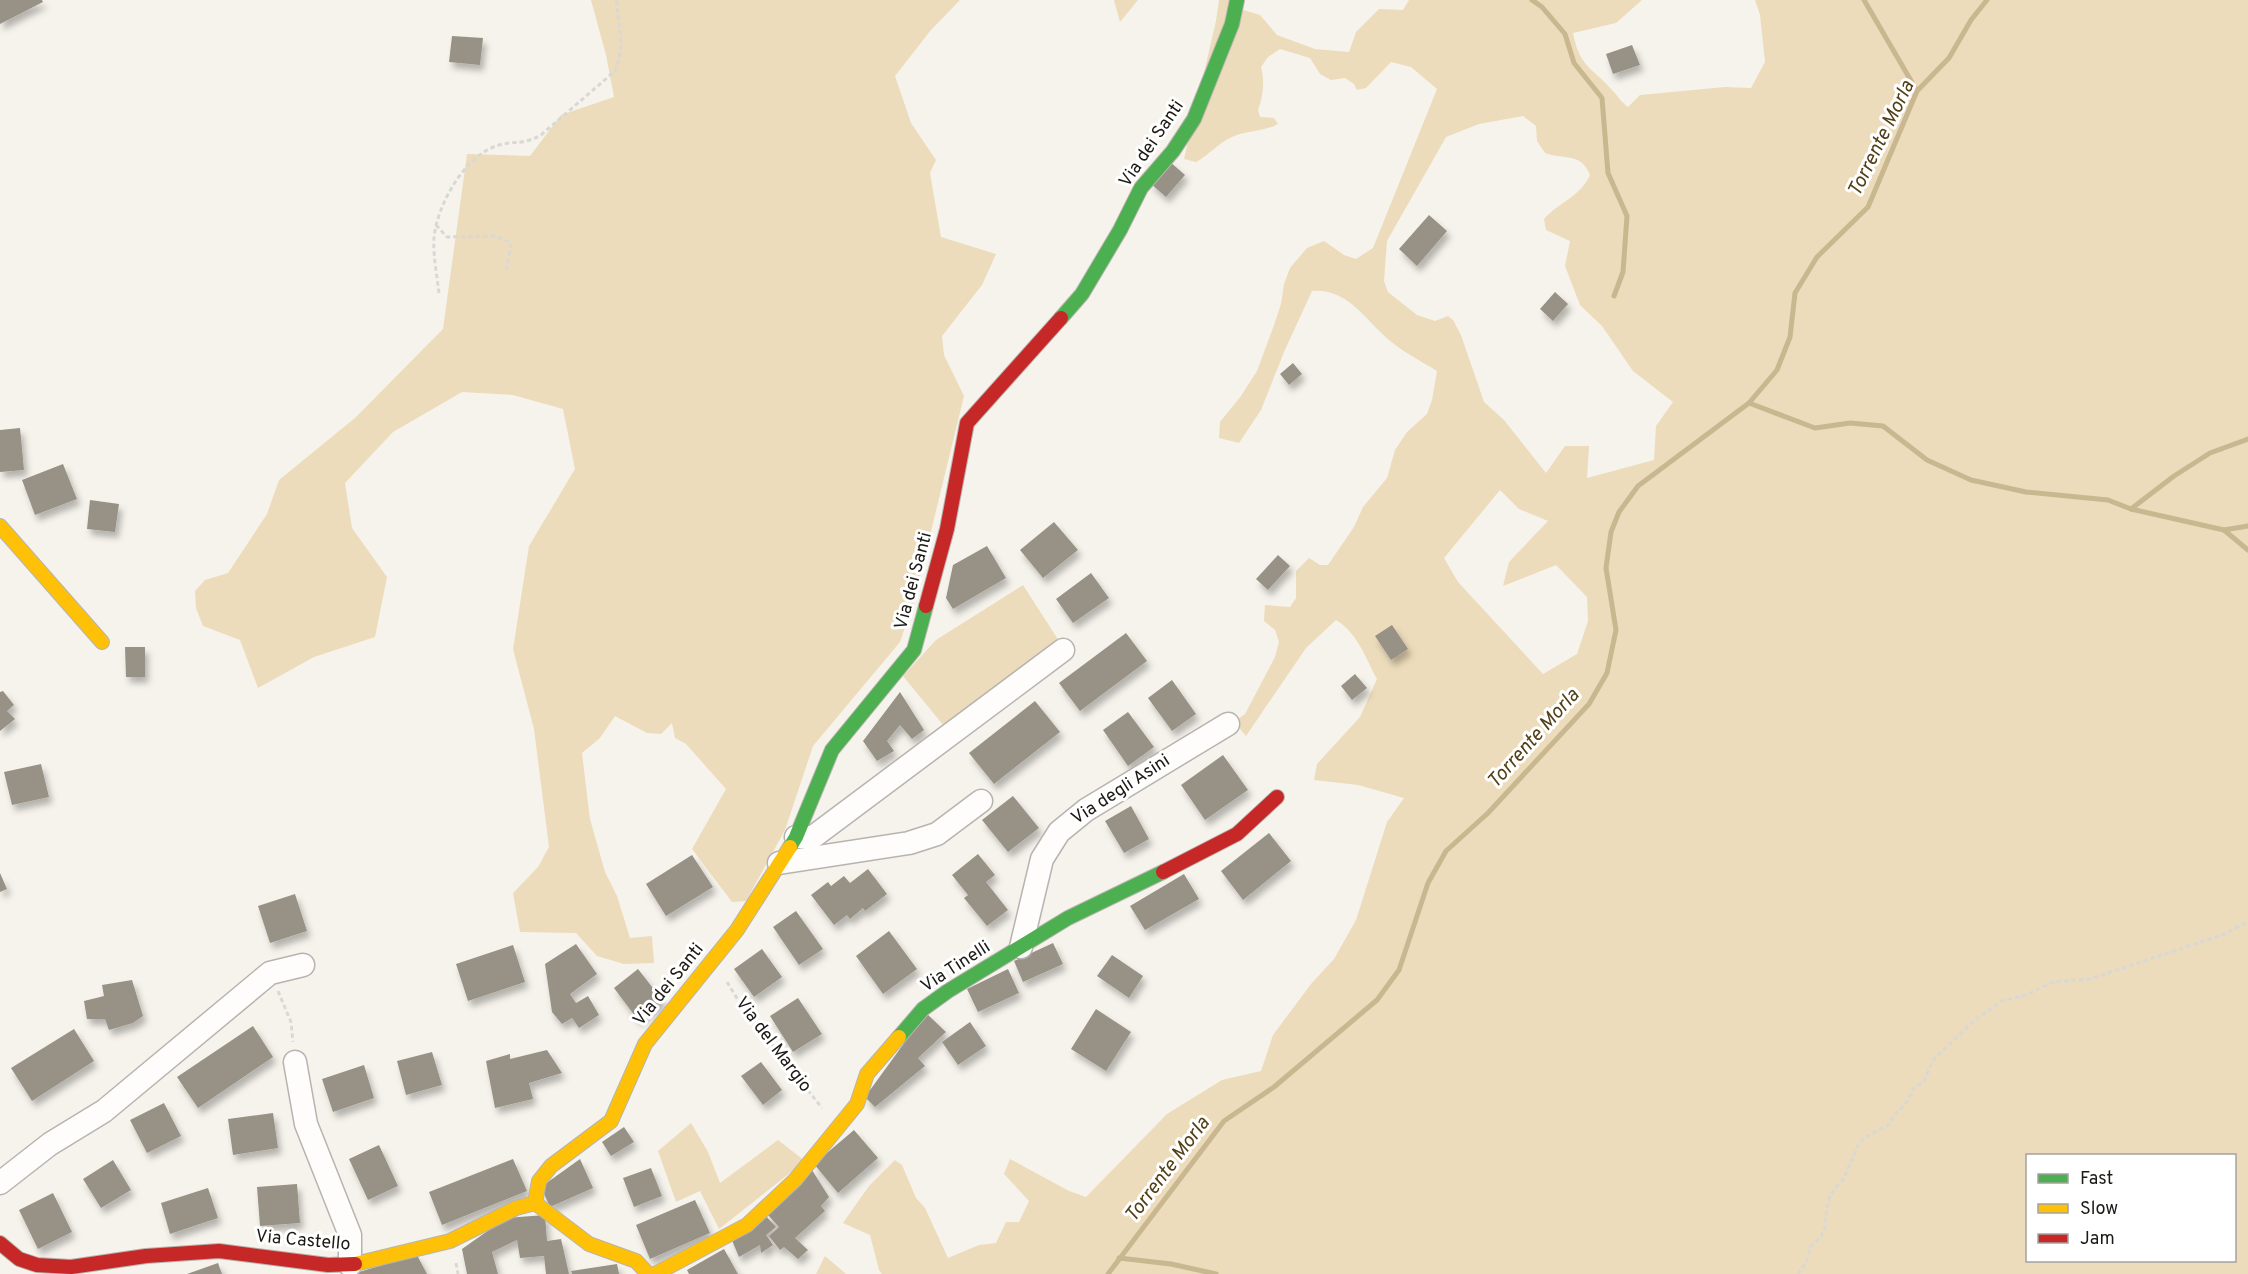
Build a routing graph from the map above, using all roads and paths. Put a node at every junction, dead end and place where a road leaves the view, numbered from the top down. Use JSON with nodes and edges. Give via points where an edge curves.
{"nodes":[{"id":1,"x":616,"y":0,"type":"edge"},
{"id":2,"x":1237,"y":0,"type":"edge"},
{"id":3,"x":436,"y":225,"type":"junction"},
{"id":4,"x":506,"y":273,"type":"dead end"},
{"id":5,"x":439,"y":293,"type":"dead end"},
{"id":6,"x":0,"y":526,"type":"edge"},
{"id":7,"x":102,"y":642,"type":"dead end"},
{"id":8,"x":1063,"y":650,"type":"dead end"},
{"id":9,"x":1228,"y":723,"type":"dead end"},
{"id":10,"x":1277,"y":797,"type":"dead end"},
{"id":11,"x":981,"y":801,"type":"dead end"},
{"id":12,"x":796,"y":837,"type":"junction"},
{"id":13,"x":779,"y":863,"type":"junction"},
{"id":14,"x":2248,"y":922,"type":"edge"},
{"id":15,"x":1021,"y":947,"type":"junction"},
{"id":16,"x":713,"y":960,"type":"junction"},
{"id":17,"x":303,"y":965,"type":"dead end"},
{"id":18,"x":270,"y":973,"type":"junction"},
{"id":19,"x":295,"y":1062,"type":"joint"},
{"id":20,"x":838,"y":1128,"type":"junction"},
{"id":21,"x":0,"y":1183,"type":"edge"},
{"id":22,"x":535,"y":1203,"type":"junction"},
{"id":23,"x":0,"y":1243,"type":"edge"},
{"id":24,"x":350,"y":1265,"type":"junction"},
{"id":25,"x":648,"y":1274,"type":"edge"},
{"id":26,"x":655,"y":1274,"type":"edge"},
{"id":27,"x":1798,"y":1274,"type":"edge"}],
"edges":[{"from":1,"to":3,"type":"path","via":[[621,43],[615,71],[541,135],[527,142],[496,146],[472,161],[456,180]]},
{"from":2,"to":12,"type":"street","name":"Via dei Santi","via":[[1232,24],[1194,119],[1141,188],[1082,294],[967,423],[947,529],[914,650],[832,750]]},
{"from":3,"to":4,"type":"path","via":[[447,237],[496,236],[511,243]]},
{"from":3,"to":5,"type":"path"},
{"from":6,"to":7,"type":"street"},
{"from":8,"to":12,"type":"street","via":[[813,837]]},
{"from":9,"to":15,"type":"street","name":"Via degli Asini","via":[[1086,810],[1059,832],[1042,859]]},
{"from":10,"to":15,"type":"street","name":"Via Tinelli","via":[[1237,834],[1068,918]]},
{"from":11,"to":13,"type":"street","via":[[937,834],[909,843]]},
{"from":12,"to":13,"type":"street","name":"Via dei Santi"},
{"from":13,"to":16,"type":"street","name":"Via dei Santi"},
{"from":14,"to":27,"type":"path","via":[[2222,935],[2090,980],[2053,982],[2002,1001],[1976,1019],[1933,1060],[1924,1081],[1914,1088],[1905,1106],[1887,1126],[1859,1143],[1843,1180],[1828,1201],[1821,1237],[1811,1246]]},
{"from":15,"to":20,"type":"street","name":"Via Tinelli","via":[[923,1009],[867,1074],[857,1104]]},
{"from":16,"to":20,"type":"path","name":"Via del Margio","via":[[743,1008]]},
{"from":16,"to":22,"type":"street","name":"Via dei Santi","via":[[645,1044],[611,1120],[550,1166],[539,1181]]},
{"from":17,"to":18,"type":"street"},
{"from":18,"to":19,"type":"path","via":[[291,1022]]},
{"from":18,"to":21,"type":"street","via":[[104,1111],[50,1144]]},
{"from":19,"to":24,"type":"street","via":[[306,1124],[350,1235]]},
{"from":20,"to":26,"type":"street","name":"Via Tinelli","via":[[795,1180],[747,1224]]},
{"from":22,"to":24,"type":"street","name":"Via Castello","via":[[516,1208],[450,1241]]},
{"from":22,"to":25,"type":"street","via":[[589,1244],[636,1261]]},
{"from":23,"to":24,"type":"street","name":"Via Castello","via":[[19,1259],[37,1265],[71,1267],[219,1251]]}]}
